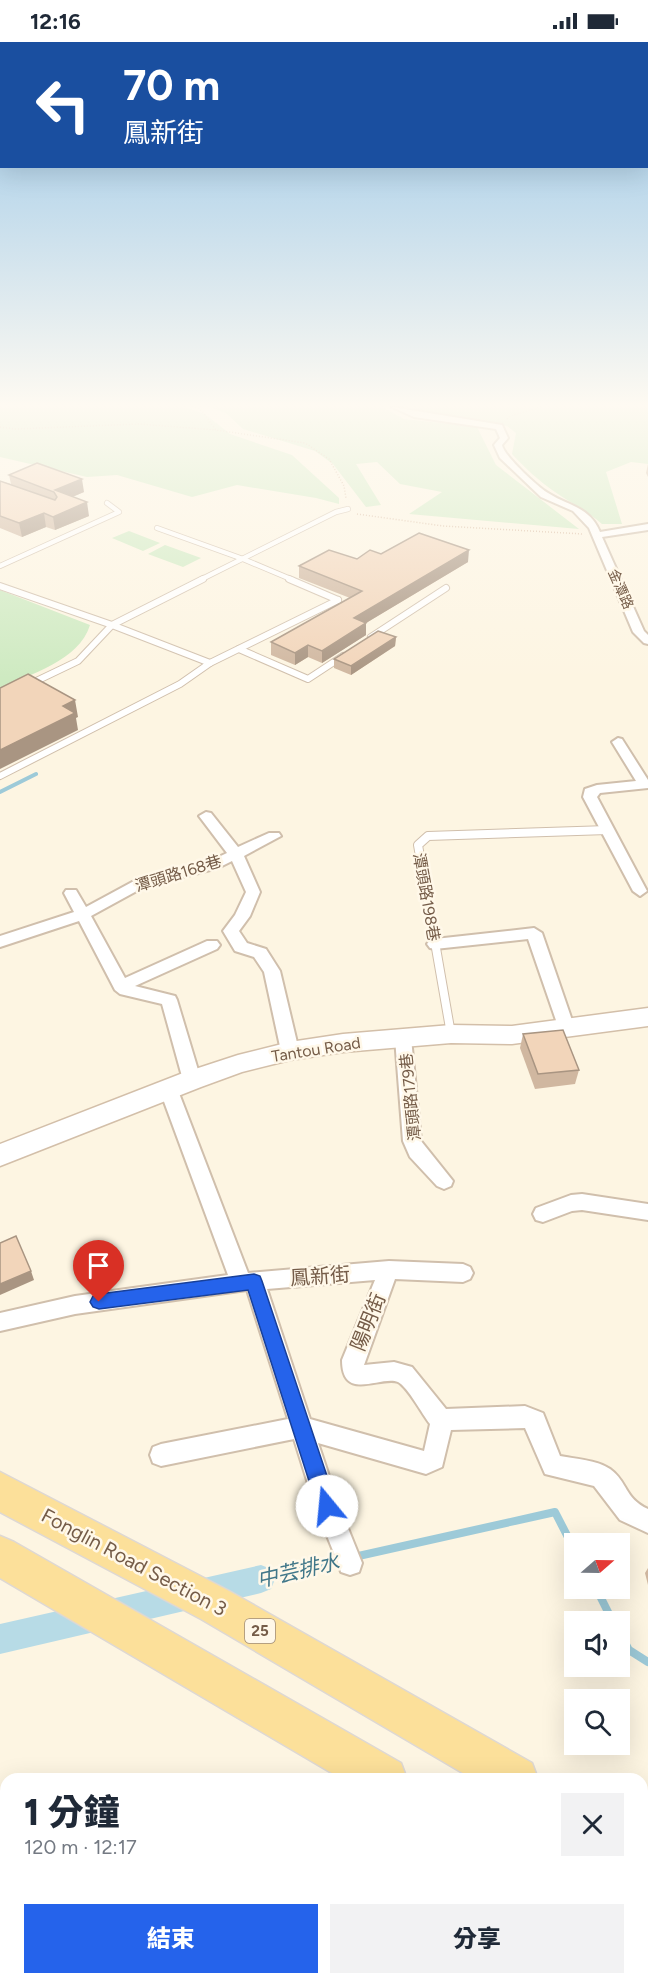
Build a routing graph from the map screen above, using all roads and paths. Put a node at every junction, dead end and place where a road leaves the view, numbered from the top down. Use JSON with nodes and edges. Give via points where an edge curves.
{"nodes":[{"id":1,"x":346,"y":498,"type":"edge"},
{"id":2,"x":550,"y":498,"type":"edge"},
{"id":3,"x":107,"y":503,"type":"dead end"},
{"id":4,"x":348,"y":509,"type":"junction"},
{"id":5,"x":648,"y":527,"type":"edge"},
{"id":6,"x":157,"y":528,"type":"dead end"},
{"id":7,"x":597,"y":535,"type":"junction"},
{"id":8,"x":243,"y":559,"type":"junction"},
{"id":9,"x":0,"y":566,"type":"edge"},
{"id":10,"x":0,"y":586,"type":"edge"},
{"id":11,"x":446,"y":588,"type":"dead end"},
{"id":12,"x":112,"y":625,"type":"junction"},
{"id":13,"x":367,"y":640,"type":"edge"},
{"id":14,"x":648,"y":642,"type":"edge"},
{"id":15,"x":239,"y":649,"type":"junction"},
{"id":16,"x":348,"y":653,"type":"edge"},
{"id":17,"x":210,"y":663,"type":"junction"},
{"id":18,"x":20,"y":689,"type":"edge"},
{"id":19,"x":618,"y":742,"type":"dead end"},
{"id":20,"x":0,"y":776,"type":"edge"},
{"id":21,"x":646,"y":784,"type":"edge"},
{"id":22,"x":206,"y":816,"type":"dead end"},
{"id":23,"x":608,"y":830,"type":"junction"},
{"id":24,"x":274,"y":837,"type":"dead end"},
{"id":25,"x":236,"y":854,"type":"junction"},
{"id":26,"x":640,"y":891,"type":"dead end"},
{"id":27,"x":71,"y":893,"type":"dead end"},
{"id":28,"x":84,"y":914,"type":"junction"},
{"id":29,"x":0,"y":942,"type":"edge"},
{"id":30,"x":435,"y":944,"type":"junction"},
{"id":31,"x":212,"y":945,"type":"dead end"},
{"id":32,"x":122,"y":986,"type":"junction"},
{"id":33,"x":648,"y":1017,"type":"edge"},
{"id":34,"x":567,"y":1029,"type":"junction"},
{"id":35,"x":451,"y":1034,"type":"junction"},
{"id":36,"x":403,"y":1038,"type":"junction"},
{"id":37,"x":290,"y":1051,"type":"junction"},
{"id":38,"x":180,"y":1084,"type":"junction"},
{"id":39,"x":0,"y":1155,"type":"edge"},
{"id":40,"x":444,"y":1181,"type":"dead end"},
{"id":41,"x":648,"y":1212,"type":"edge"},
{"id":42,"x":543,"y":1214,"type":"dead end"},
{"id":43,"x":389,"y":1270,"type":"junction"},
{"id":44,"x":463,"y":1273,"type":"dead end"},
{"id":45,"x":248,"y":1282,"type":"junction"},
{"id":46,"x":0,"y":1322,"type":"edge"},
{"id":47,"x":441,"y":1420,"type":"junction"},
{"id":48,"x":301,"y":1427,"type":"junction"},
{"id":49,"x":161,"y":1455,"type":"dead end"},
{"id":50,"x":0,"y":1491,"type":"edge"},
{"id":51,"x":648,"y":1521,"type":"edge"},
{"id":52,"x":0,"y":1556,"type":"edge"},
{"id":53,"x":350,"y":1563,"type":"dead end"},
{"id":54,"x":375,"y":1773,"type":"edge"},
{"id":55,"x":506,"y":1773,"type":"edge"}],
"edges":[{"from":1,"to":4,"type":"path"},
{"from":2,"to":7,"type":"street","name":"金潭路","via":[[576,509]]},
{"from":3,"to":9,"type":"lane","via":[[119,512]]},
{"from":4,"to":7,"type":"path","via":[[355,514],[443,526]]},
{"from":4,"to":8,"type":"lane"},
{"from":5,"to":7,"type":"street"},
{"from":6,"to":8,"type":"lane"},
{"from":7,"to":14,"type":"street","name":"金潭路","via":[[635,609],[639,632]]},
{"from":8,"to":12,"type":"lane"},
{"from":8,"to":15,"type":"lane","via":[[338,600]]},
{"from":10,"to":12,"type":"lane"},
{"from":11,"to":13,"type":"lane"},
{"from":12,"to":17,"type":"lane"},
{"from":12,"to":18,"type":"lane","via":[[78,662]]},
{"from":15,"to":16,"type":"lane","via":[[308,679]]},
{"from":15,"to":17,"type":"lane"},
{"from":17,"to":20,"type":"lane","via":[[180,684]]},
{"from":19,"to":21,"type":"street"},
{"from":21,"to":23,"type":"street","via":[[590,792]]},
{"from":22,"to":25,"type":"street"},
{"from":23,"to":26,"type":"street"},
{"from":23,"to":30,"type":"lane","name":"潭頭路198巷","via":[[428,836],[418,844]]},
{"from":24,"to":25,"type":"street","name":"潭頭路168巷"},
{"from":25,"to":28,"type":"street","name":"潭頭路168巷","via":[[213,865],[139,884]]},
{"from":25,"to":37,"type":"street","via":[[254,892],[231,931],[241,947],[260,953],[272,971]]},
{"from":27,"to":28,"type":"street"},
{"from":28,"to":29,"type":"street","name":"潭頭路168巷"},
{"from":28,"to":32,"type":"street"},
{"from":30,"to":34,"type":"street","via":[[534,933]]},
{"from":30,"to":35,"type":"lane","name":"潭頭路198巷"},
{"from":31,"to":32,"type":"street"},
{"from":32,"to":38,"type":"street","via":[[169,1000]]},
{"from":33,"to":34,"type":"street","name":"Tantou Road"},
{"from":34,"to":35,"type":"street","name":"Tantou Road","via":[[512,1035]]},
{"from":35,"to":36,"type":"street","name":"Tantou Road"},
{"from":36,"to":37,"type":"street","name":"Tantou Road"},
{"from":36,"to":40,"type":"street","name":"潭頭路179巷","via":[[412,1141]]},
{"from":37,"to":38,"type":"street","name":"Tantou Road"},
{"from":38,"to":39,"type":"street","name":"Tantou Road"},
{"from":38,"to":45,"type":"street"},
{"from":41,"to":42,"type":"street","via":[[582,1202]]},
{"from":43,"to":44,"type":"street","name":"鳳新街"},
{"from":43,"to":45,"type":"street","name":"鳳新街"},
{"from":43,"to":47,"type":"street","name":"陽明街","via":[[353,1368],[369,1377],[399,1372],[408,1376]]},
{"from":45,"to":46,"type":"street","name":"鳳新街","via":[[75,1305]]},
{"from":45,"to":48,"type":"street"},
{"from":47,"to":48,"type":"street","via":[[434,1460],[426,1463]]},
{"from":47,"to":51,"type":"street","via":[[525,1417],[536,1421],[553,1466],[600,1476],[628,1512]]},
{"from":48,"to":49,"type":"street"},
{"from":48,"to":53,"type":"street"},
{"from":50,"to":55,"type":"main road","name":"Fonglin Road Section 3","number":"25","via":[[215,1605]]},
{"from":52,"to":54,"type":"main road"}]}
